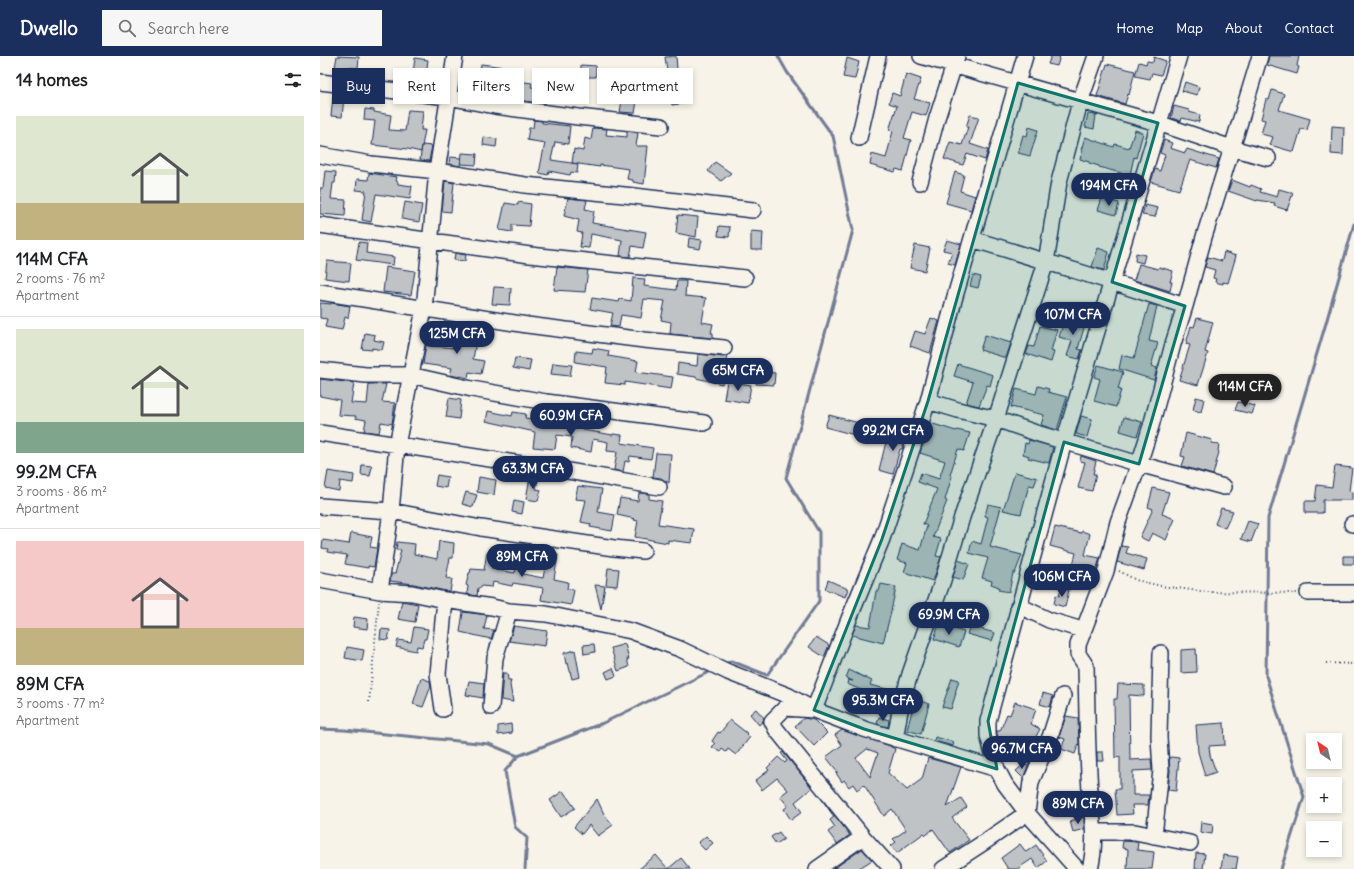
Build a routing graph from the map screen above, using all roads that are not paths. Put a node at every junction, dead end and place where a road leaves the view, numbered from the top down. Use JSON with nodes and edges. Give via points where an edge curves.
{"nodes":[{"id":1,"x":456,"y":56,"type":"edge"},
{"id":2,"x":878,"y":56,"type":"edge"},
{"id":3,"x":921,"y":56,"type":"edge"},
{"id":4,"x":1025,"y":56,"type":"edge"},
{"id":5,"x":1096,"y":56,"type":"edge"},
{"id":6,"x":1179,"y":56,"type":"edge"},
{"id":7,"x":1260,"y":56,"type":"edge"},
{"id":8,"x":956,"y":61,"type":"edge"},
{"id":9,"x":320,"y":82,"type":"edge"},
{"id":10,"x":1018,"y":83,"type":"junction"},
{"id":11,"x":450,"y":87,"type":"edge"},
{"id":12,"x":393,"y":91,"type":"edge"},
{"id":13,"x":450,"y":97,"type":"edge"},
{"id":14,"x":1080,"y":102,"type":"junction"},
{"id":15,"x":447,"y":104,"type":"edge"},
{"id":16,"x":1158,"y":123,"type":"junction"},
{"id":17,"x":661,"y":126,"type":"dead end"},
{"id":18,"x":859,"y":138,"type":"dead end"},
{"id":19,"x":1232,"y":148,"type":"junction"},
{"id":20,"x":320,"y":155,"type":"edge"},
{"id":21,"x":1268,"y":158,"type":"dead end"},
{"id":22,"x":437,"y":171,"type":"junction"},
{"id":23,"x":920,"y":182,"type":"dead end"},
{"id":24,"x":753,"y":210,"type":"dead end"},
{"id":25,"x":320,"y":226,"type":"edge"},
{"id":26,"x":972,"y":239,"type":"junction"},
{"id":27,"x":430,"y":240,"type":"junction"},
{"id":28,"x":1046,"y":262,"type":"junction"},
{"id":29,"x":745,"y":278,"type":"dead end"},
{"id":30,"x":1112,"y":282,"type":"junction"},
{"id":31,"x":320,"y":292,"type":"edge"},
{"id":32,"x":1185,"y":306,"type":"junction"},
{"id":33,"x":424,"y":309,"type":"junction"},
{"id":34,"x":724,"y":348,"type":"dead end"},
{"id":35,"x":320,"y":370,"type":"edge"},
{"id":36,"x":410,"y":375,"type":"junction"},
{"id":37,"x":928,"y":401,"type":"junction"},
{"id":38,"x":996,"y":419,"type":"junction"},
{"id":39,"x":704,"y":423,"type":"dead end"},
{"id":40,"x":320,"y":433,"type":"edge"},
{"id":41,"x":1064,"y":442,"type":"junction"},
{"id":42,"x":397,"y":445,"type":"junction"},
{"id":43,"x":1139,"y":464,"type":"junction"},
{"id":44,"x":659,"y":487,"type":"dead end"},
{"id":45,"x":1224,"y":487,"type":"dead end"},
{"id":46,"x":320,"y":506,"type":"edge"},
{"id":47,"x":391,"y":511,"type":"junction"},
{"id":48,"x":643,"y":551,"type":"dead end"},
{"id":49,"x":320,"y":580,"type":"edge"},
{"id":50,"x":380,"y":591,"type":"junction"},
{"id":51,"x":1308,"y":593,"type":"road end"},
{"id":52,"x":1354,"y":593,"type":"edge"},
{"id":53,"x":445,"y":600,"type":"junction"},
{"id":54,"x":1018,"y":607,"type":"junction"},
{"id":55,"x":509,"y":611,"type":"junction"},
{"id":56,"x":1082,"y":630,"type":"junction"},
{"id":57,"x":1160,"y":652,"type":"dead end"},
{"id":58,"x":1063,"y":696,"type":"dead end"},
{"id":59,"x":490,"y":707,"type":"dead end"},
{"id":60,"x":443,"y":709,"type":"dead end"},
{"id":61,"x":814,"y":710,"type":"junction"},
{"id":62,"x":895,"y":739,"type":"junction"},
{"id":63,"x":996,"y":769,"type":"junction"},
{"id":64,"x":1027,"y":813,"type":"junction"},
{"id":65,"x":1094,"y":832,"type":"junction"},
{"id":66,"x":1154,"y":836,"type":"junction"},
{"id":67,"x":863,"y":837,"type":"junction"},
{"id":68,"x":1190,"y":843,"type":"dead end"},
{"id":69,"x":1072,"y":867,"type":"edge"},
{"id":70,"x":817,"y":869,"type":"edge"},
{"id":71,"x":892,"y":869,"type":"edge"},
{"id":72,"x":943,"y":869,"type":"edge"},
{"id":73,"x":1090,"y":869,"type":"edge"}],
"edges":[{"from":1,"to":11,"type":"street"},
{"from":2,"to":18,"type":"street"},
{"from":3,"to":8,"type":"street"},
{"from":4,"to":10,"type":"street"},
{"from":5,"to":14,"type":"street"},
{"from":6,"to":16,"type":"street"},
{"from":7,"to":19,"type":"street"},
{"from":8,"to":10,"type":"street"},
{"from":8,"to":23,"type":"street"},
{"from":9,"to":12,"type":"street"},
{"from":10,"to":14,"type":"street"},
{"from":10,"to":26,"type":"street"},
{"from":13,"to":17,"type":"street","via":[[495,106]]},
{"from":14,"to":16,"type":"street"},
{"from":14,"to":28,"type":"street","via":[[1059,182]]},
{"from":15,"to":22,"type":"street"},
{"from":16,"to":19,"type":"street"},
{"from":16,"to":30,"type":"street"},
{"from":19,"to":21,"type":"street"},
{"from":19,"to":32,"type":"street"},
{"from":20,"to":22,"type":"street"},
{"from":22,"to":24,"type":"street","via":[[525,185]]},
{"from":22,"to":27,"type":"street"},
{"from":25,"to":27,"type":"street"},
{"from":26,"to":28,"type":"street"},
{"from":26,"to":37,"type":"street"},
{"from":27,"to":29,"type":"street","via":[[530,255]]},
{"from":27,"to":33,"type":"street"},
{"from":28,"to":30,"type":"street"},
{"from":28,"to":38,"type":"street"},
{"from":30,"to":32,"type":"street"},
{"from":30,"to":41,"type":"street"},
{"from":31,"to":33,"type":"street"},
{"from":32,"to":43,"type":"street"},
{"from":33,"to":34,"type":"street","via":[[527,325]]},
{"from":33,"to":36,"type":"street"},
{"from":35,"to":36,"type":"street","via":[[366,375]]},
{"from":36,"to":39,"type":"street","via":[[546,402]]},
{"from":36,"to":42,"type":"street"},
{"from":37,"to":38,"type":"street"},
{"from":37,"to":61,"type":"street","via":[[882,539]]},
{"from":38,"to":41,"type":"street"},
{"from":38,"to":62,"type":"street","via":[[910,674]]},
{"from":40,"to":42,"type":"street"},
{"from":41,"to":43,"type":"street"},
{"from":41,"to":54,"type":"street"},
{"from":42,"to":44,"type":"street"},
{"from":42,"to":47,"type":"street"},
{"from":43,"to":45,"type":"street"},
{"from":43,"to":56,"type":"street","via":[[1118,522],[1106,571]]},
{"from":46,"to":47,"type":"street"},
{"from":47,"to":48,"type":"street","via":[[481,528]]},
{"from":47,"to":50,"type":"street"},
{"from":49,"to":50,"type":"street"},
{"from":50,"to":53,"type":"street","via":[[412,593]]},
{"from":51,"to":52,"type":"street"},
{"from":53,"to":55,"type":"street"},
{"from":53,"to":60,"type":"street","via":[[438,674]]},
{"from":54,"to":56,"type":"street"},
{"from":54,"to":63,"type":"street","via":[[988,720],[988,735]]},
{"from":55,"to":59,"type":"street","via":[[495,658]]},
{"from":55,"to":61,"type":"street","via":[[546,614],[631,632],[680,649],[728,672],[789,696]]},
{"from":56,"to":65,"type":"street","via":[[1078,654],[1086,666]]},
{"from":57,"to":66,"type":"street","via":[[1161,770]]},
{"from":58,"to":64,"type":"street","via":[[1050,737],[1031,782]]},
{"from":61,"to":62,"type":"street"},
{"from":61,"to":67,"type":"street","via":[[785,708],[772,721]]},
{"from":62,"to":63,"type":"street"},
{"from":63,"to":64,"type":"street"},
{"from":64,"to":69,"type":"street"},
{"from":64,"to":72,"type":"street"},
{"from":65,"to":66,"type":"street","via":[[1135,832]]},
{"from":65,"to":73,"type":"street"},
{"from":66,"to":68,"type":"street"},
{"from":67,"to":70,"type":"street"},
{"from":67,"to":71,"type":"street"}]}
